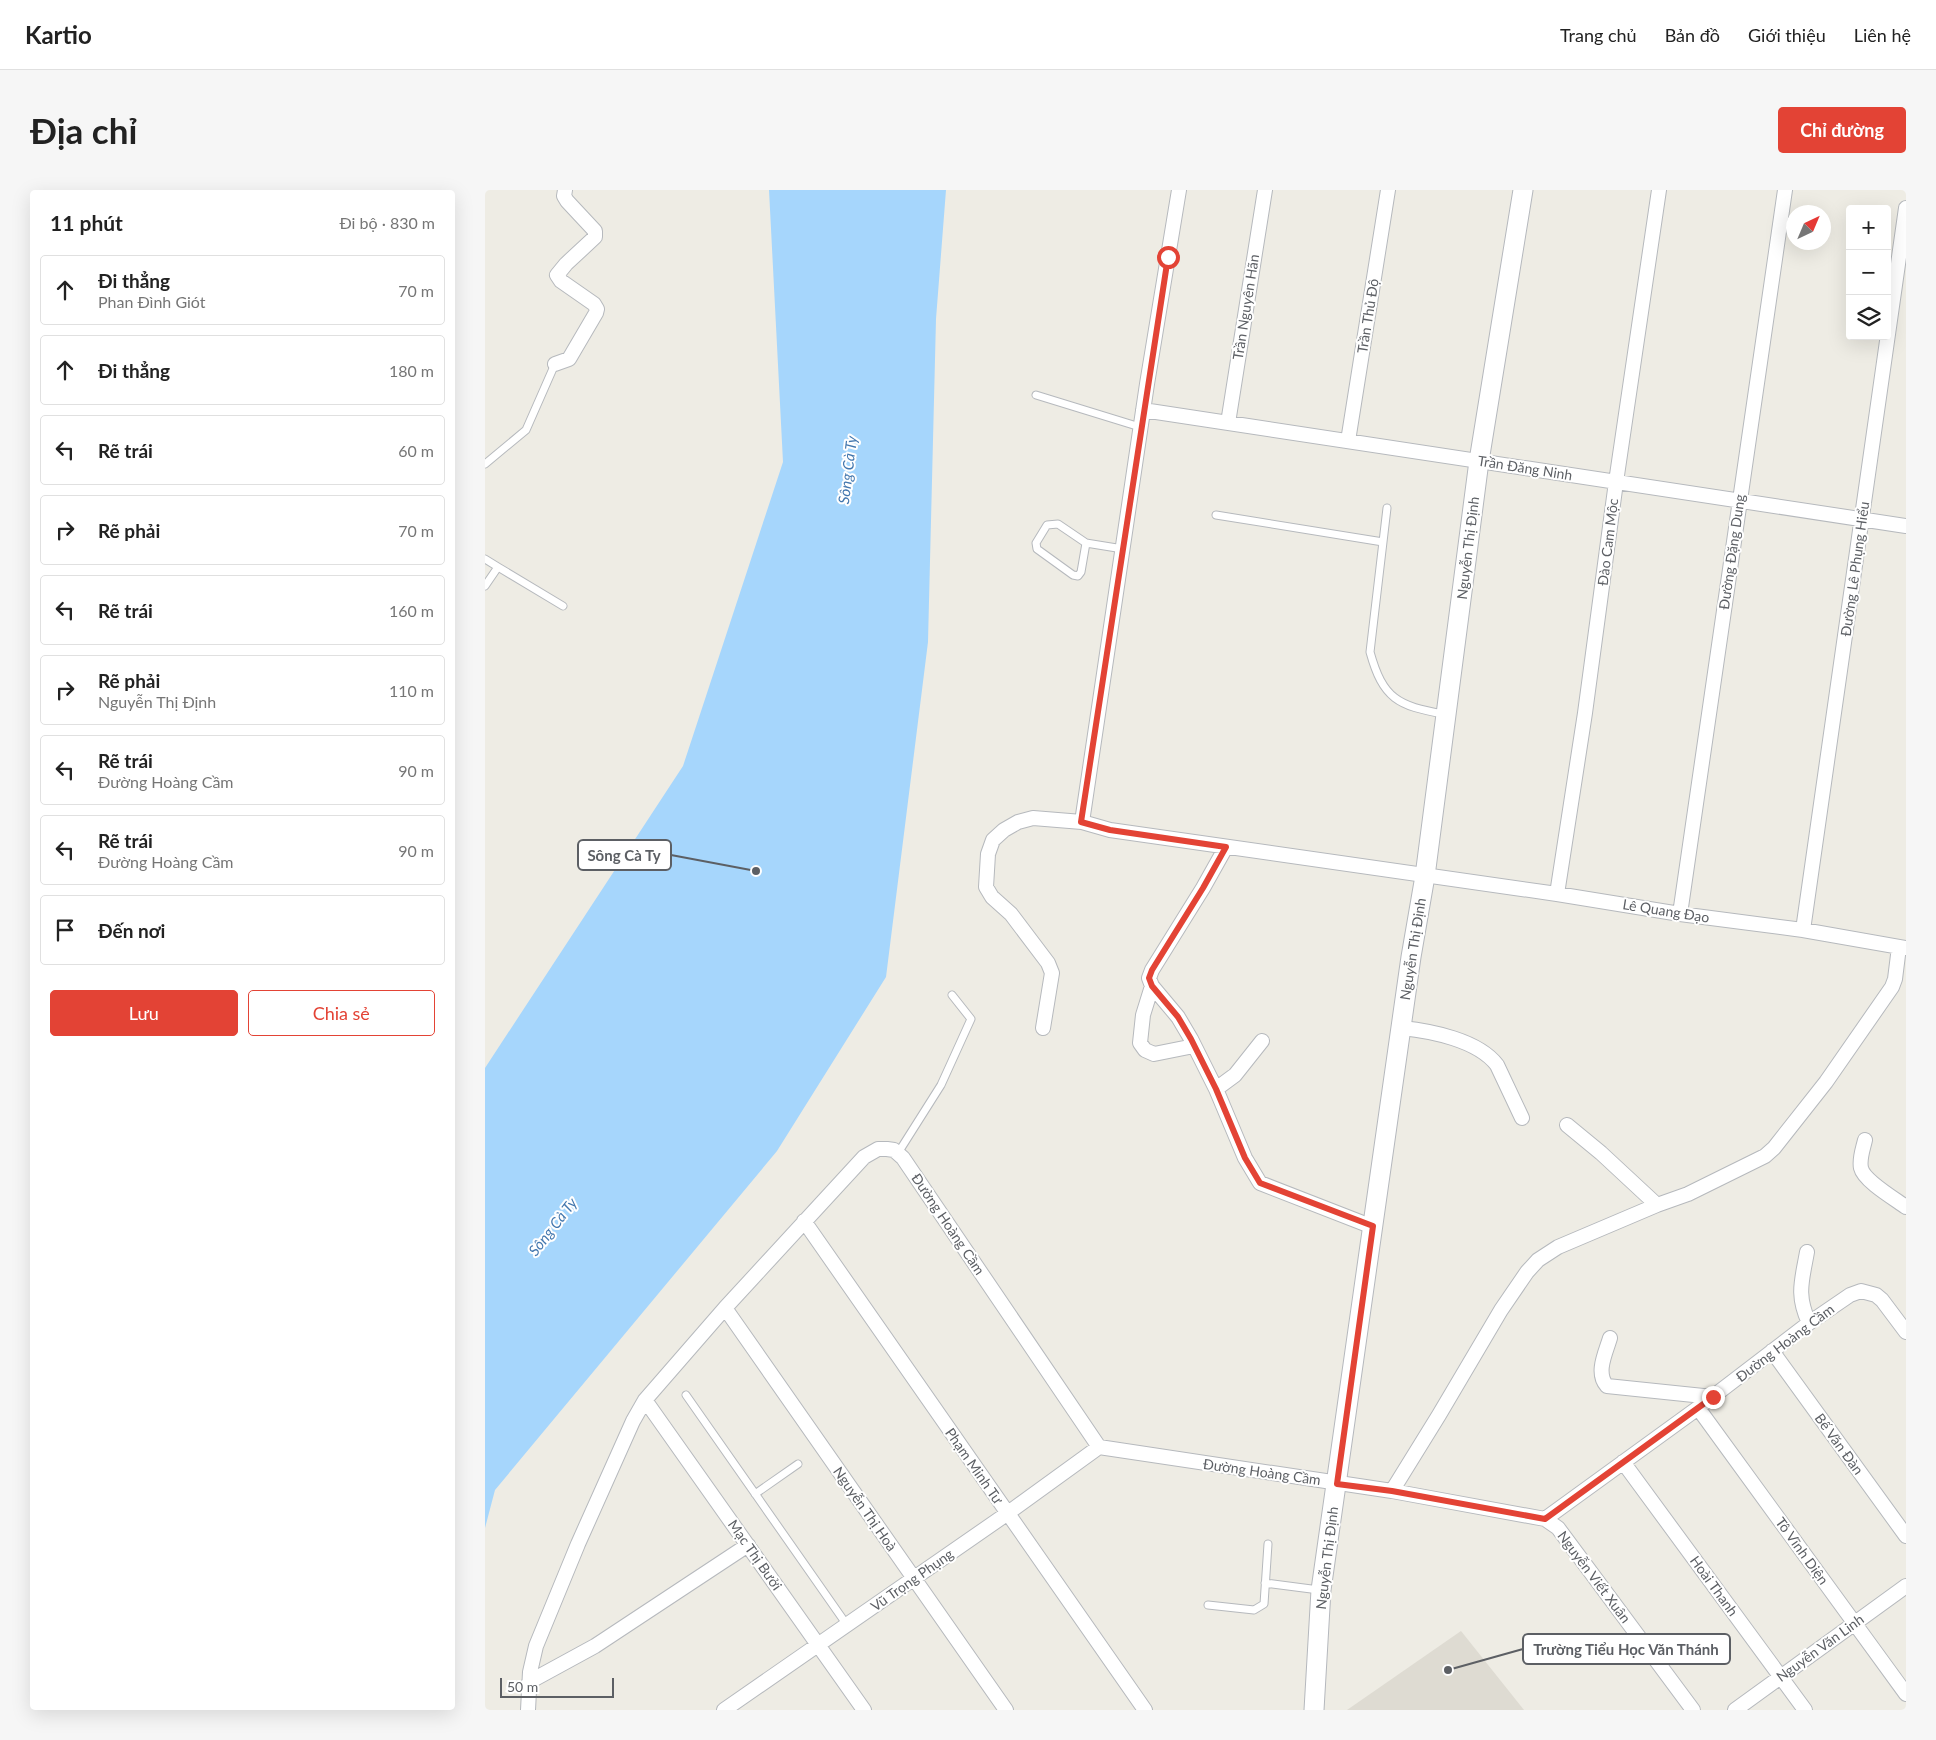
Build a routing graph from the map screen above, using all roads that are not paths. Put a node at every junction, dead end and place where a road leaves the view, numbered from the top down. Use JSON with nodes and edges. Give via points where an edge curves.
{"nodes":[{"id":1,"x":565,"y":190,"type":"edge"},
{"id":2,"x":1179,"y":190,"type":"edge"},
{"id":3,"x":1265,"y":190,"type":"edge"},
{"id":4,"x":1388,"y":190,"type":"edge"},
{"id":5,"x":1523,"y":190,"type":"edge"},
{"id":6,"x":1659,"y":190,"type":"edge"},
{"id":7,"x":1785,"y":190,"type":"edge"},
{"id":8,"x":1906,"y":208,"type":"edge"},
{"id":9,"x":555,"y":364,"type":"joint"},
{"id":10,"x":1036,"y":395,"type":"dead end"},
{"id":11,"x":1143,"y":410,"type":"junction"},
{"id":12,"x":1228,"y":423,"type":"junction"},
{"id":13,"x":1140,"y":427,"type":"junction"},
{"id":14,"x":1349,"y":441,"type":"junction"},
{"id":15,"x":1479,"y":461,"type":"junction"},
{"id":16,"x":485,"y":464,"type":"edge"},
{"id":17,"x":1616,"y":482,"type":"junction"},
{"id":18,"x":1739,"y":501,"type":"junction"},
{"id":19,"x":1387,"y":508,"type":"dead end"},
{"id":20,"x":1216,"y":514,"type":"dead end"},
{"id":21,"x":1863,"y":520,"type":"junction"},
{"id":22,"x":1906,"y":526,"type":"edge"},
{"id":23,"x":1383,"y":542,"type":"junction"},
{"id":24,"x":1086,"y":543,"type":"junction"},
{"id":25,"x":1123,"y":549,"type":"junction"},
{"id":26,"x":485,"y":559,"type":"edge"},
{"id":27,"x":498,"y":567,"type":"junction"},
{"id":28,"x":485,"y":586,"type":"edge"},
{"id":29,"x":563,"y":606,"type":"dead end"},
{"id":30,"x":1447,"y":715,"type":"junction"},
{"id":31,"x":1081,"y":822,"type":"junction"},
{"id":32,"x":1226,"y":847,"type":"junction"},
{"id":33,"x":1425,"y":876,"type":"junction"},
{"id":34,"x":1557,"y":894,"type":"junction"},
{"id":35,"x":1680,"y":914,"type":"junction"},
{"id":36,"x":1803,"y":930,"type":"junction"},
{"id":37,"x":1903,"y":947,"type":"edge"},
{"id":38,"x":1152,"y":986,"type":"junction"},
{"id":39,"x":952,"y":995,"type":"dead end"},
{"id":40,"x":1043,"y":1028,"type":"dead end"},
{"id":41,"x":1401,"y":1028,"type":"junction"},
{"id":42,"x":1262,"y":1041,"type":"dead end"},
{"id":43,"x":1194,"y":1046,"type":"junction"},
{"id":44,"x":1216,"y":1089,"type":"junction"},
{"id":45,"x":1522,"y":1118,"type":"dead end"},
{"id":46,"x":1567,"y":1125,"type":"dead end"},
{"id":47,"x":1865,"y":1140,"type":"dead end"},
{"id":48,"x":898,"y":1153,"type":"junction"},
{"id":49,"x":1657,"y":1205,"type":"junction"},
{"id":50,"x":1906,"y":1207,"type":"edge"},
{"id":51,"x":804,"y":1222,"type":"junction"},
{"id":52,"x":1373,"y":1226,"type":"junction"},
{"id":53,"x":1807,"y":1252,"type":"dead end"},
{"id":54,"x":725,"y":1308,"type":"junction"},
{"id":55,"x":1809,"y":1323,"type":"junction"},
{"id":56,"x":1906,"y":1332,"type":"edge"},
{"id":57,"x":1610,"y":1338,"type":"dead end"},
{"id":58,"x":1772,"y":1351,"type":"junction"},
{"id":59,"x":686,"y":1395,"type":"dead end"},
{"id":60,"x":1713,"y":1397,"type":"junction"},
{"id":61,"x":645,"y":1400,"type":"junction"},
{"id":62,"x":1698,"y":1408,"type":"junction"},
{"id":63,"x":1099,"y":1447,"type":"junction"},
{"id":64,"x":1623,"y":1462,"type":"junction"},
{"id":65,"x":798,"y":1464,"type":"dead end"},
{"id":66,"x":1337,"y":1484,"type":"junction"},
{"id":67,"x":1392,"y":1491,"type":"junction"},
{"id":68,"x":755,"y":1494,"type":"junction"},
{"id":69,"x":1008,"y":1513,"type":"junction"},
{"id":70,"x":1545,"y":1519,"type":"junction"},
{"id":71,"x":1906,"y":1536,"type":"edge"},
{"id":72,"x":1268,"y":1544,"type":"dead end"},
{"id":73,"x":748,"y":1545,"type":"junction"},
{"id":74,"x":913,"y":1579,"type":"junction"},
{"id":75,"x":1265,"y":1583,"type":"junction"},
{"id":76,"x":1906,"y":1586,"type":"edge"},
{"id":77,"x":1321,"y":1590,"type":"junction"},
{"id":78,"x":1208,"y":1605,"type":"dead end"},
{"id":79,"x":1854,"y":1622,"type":"junction"},
{"id":80,"x":847,"y":1625,"type":"junction"},
{"id":81,"x":818,"y":1644,"type":"junction"},
{"id":82,"x":1781,"y":1677,"type":"junction"},
{"id":83,"x":529,"y":1682,"type":"junction"},
{"id":84,"x":1906,"y":1694,"type":"edge"},
{"id":85,"x":527,"y":1710,"type":"edge"},
{"id":86,"x":724,"y":1710,"type":"edge"},
{"id":87,"x":864,"y":1710,"type":"edge"},
{"id":88,"x":1006,"y":1710,"type":"edge"},
{"id":89,"x":1145,"y":1710,"type":"edge"},
{"id":90,"x":1314,"y":1710,"type":"edge"},
{"id":91,"x":1693,"y":1710,"type":"edge"},
{"id":92,"x":1735,"y":1710,"type":"edge"},
{"id":93,"x":1805,"y":1710,"type":"edge"}],
"edges":[{"from":1,"to":9,"type":"street","via":[[567,201],[596,234],[557,275],[597,308],[569,359]]},
{"from":2,"to":11,"type":"street"},
{"from":3,"to":12,"type":"street","name":"Trần Nguyên Hãn"},
{"from":4,"to":14,"type":"street","name":"Trần Thủ Độ"},
{"from":5,"to":15,"type":"street","name":"Nguyễn Thị Định"},
{"from":6,"to":17,"type":"street","name":"Đào Cam Mộc"},
{"from":7,"to":18,"type":"street","name":"Đường Đặng Dung"},
{"from":8,"to":21,"type":"street","name":"Đường Lê Phụng Hiểu"},
{"from":9,"to":16,"type":"lane","via":[[526,430]]},
{"from":10,"to":13,"type":"lane"},
{"from":11,"to":12,"type":"street","name":"Trần Đăng Ninh"},
{"from":11,"to":13,"type":"street"},
{"from":12,"to":14,"type":"street","name":"Trần Đăng Ninh"},
{"from":13,"to":25,"type":"street"},
{"from":14,"to":15,"type":"street","name":"Trần Đăng Ninh"},
{"from":15,"to":17,"type":"street","name":"Trần Đăng Ninh"},
{"from":15,"to":30,"type":"street","name":"Nguyễn Thị Định"},
{"from":17,"to":18,"type":"street","name":"Trần Đăng Ninh"},
{"from":17,"to":34,"type":"street","name":"Đào Cam Mộc"},
{"from":18,"to":21,"type":"street","name":"Trần Đăng Ninh"},
{"from":18,"to":35,"type":"street","name":"Đường Đặng Dung"},
{"from":19,"to":23,"type":"lane"},
{"from":20,"to":23,"type":"lane"},
{"from":21,"to":22,"type":"street","name":"Trần Đăng Ninh"},
{"from":21,"to":36,"type":"street","name":"Đường Lê Phụng Hiểu"},
{"from":23,"to":30,"type":"lane","via":[[1370,652],[1375,670],[1385,688],[1400,704]]},
{"from":24,"to":24,"type":"lane","via":[[1078,576],[1073,576],[1037,549],[1047,525],[1053,524]]},
{"from":24,"to":25,"type":"lane"},
{"from":25,"to":31,"type":"street"},
{"from":26,"to":27,"type":"lane"},
{"from":27,"to":28,"type":"lane"},
{"from":27,"to":29,"type":"lane"},
{"from":30,"to":33,"type":"street","name":"Nguyễn Thị Định"},
{"from":31,"to":32,"type":"street","name":"Lê Quang Đạo","via":[[1110,830]]},
{"from":31,"to":40,"type":"street","name":"Lê Quang Đạo","via":[[1033,818],[1019,822],[993,840],[988,854],[986,887],[1011,914],[1051,973]]},
{"from":32,"to":33,"type":"street","name":"Lê Quang Đạo"},
{"from":32,"to":38,"type":"street","via":[[1152,970],[1149,978]]},
{"from":33,"to":34,"type":"street","name":"Lê Quang Đạo"},
{"from":33,"to":41,"type":"street","name":"Nguyễn Thị Định"},
{"from":34,"to":35,"type":"street","name":"Lê Quang Đạo"},
{"from":35,"to":36,"type":"street","name":"Lê Quang Đạo"},
{"from":36,"to":37,"type":"street","name":"Lê Quang Đạo"},
{"from":37,"to":49,"type":"street","via":[[1892,987],[1826,1082],[1774,1148],[1748,1165]]},
{"from":38,"to":43,"type":"street","via":[[1178,1017]]},
{"from":38,"to":43,"type":"street","via":[[1143,1015],[1140,1043],[1154,1054]]},
{"from":39,"to":48,"type":"lane","via":[[971,1019],[941,1085]]},
{"from":41,"to":45,"type":"street","via":[[1446,1036],[1492,1058]]},
{"from":41,"to":52,"type":"street","name":"Nguyễn Thị Định"},
{"from":42,"to":44,"type":"street","via":[[1240,1070]]},
{"from":43,"to":44,"type":"street"},
{"from":44,"to":52,"type":"street","via":[[1245,1158],[1260,1183]]},
{"from":46,"to":49,"type":"street"},
{"from":47,"to":50,"type":"street","via":[[1861,1169],[1866,1177]]},
{"from":48,"to":51,"type":"street","via":[[887,1148],[878,1149],[865,1157]]},
{"from":48,"to":63,"type":"street","name":"Đường Hoàng Cầm"},
{"from":49,"to":67,"type":"street","via":[[1558,1247],[1538,1260],[1501,1310]]},
{"from":51,"to":54,"type":"street"},
{"from":51,"to":69,"type":"street","name":"Phạm Minh Tư"},
{"from":52,"to":66,"type":"street","name":"Nguyễn Thị Định"},
{"from":53,"to":55,"type":"street","via":[[1801,1292],[1802,1307]]},
{"from":54,"to":61,"type":"street"},
{"from":54,"to":74,"type":"street","name":"Nguyễn Thị Hoà"},
{"from":55,"to":56,"type":"street","name":"Đường Hoàng Cầm","via":[[1850,1294],[1861,1292],[1882,1300]]},
{"from":55,"to":58,"type":"street","name":"Đường Hoàng Cầm"},
{"from":57,"to":60,"type":"street","via":[[1601,1373],[1607,1386]]},
{"from":58,"to":60,"type":"street","name":"Đường Hoàng Cầm"},
{"from":58,"to":71,"type":"street","name":"Bế Văn Đàn"},
{"from":59,"to":68,"type":"lane"},
{"from":60,"to":62,"type":"street","name":"Đường Hoàng Cầm"},
{"from":61,"to":73,"type":"street","name":"Mạc Thị Bưởi"},
{"from":61,"to":83,"type":"street","via":[[552,1607],[536,1646]]},
{"from":62,"to":64,"type":"street","name":"Đường Hoàng Cầm"},
{"from":62,"to":79,"type":"street","name":"Tô Vĩnh Diện"},
{"from":63,"to":66,"type":"street","name":"Đường Hoàng Cầm"},
{"from":63,"to":69,"type":"street","name":"Vũ Trọng Phụng"},
{"from":64,"to":70,"type":"street","name":"Đường Hoàng Cầm"},
{"from":64,"to":82,"type":"street","name":"Hoài Thanh"},
{"from":65,"to":68,"type":"lane"},
{"from":66,"to":67,"type":"street","name":"Đường Hoàng Cầm"},
{"from":66,"to":77,"type":"street","name":"Nguyễn Thị Định"},
{"from":67,"to":70,"type":"street","name":"Đường Hoàng Cầm"},
{"from":68,"to":80,"type":"lane"},
{"from":69,"to":74,"type":"street","name":"Vũ Trọng Phụng"},
{"from":69,"to":89,"type":"street","name":"Phạm Minh Tư"},
{"from":70,"to":91,"type":"street","name":"Nguyễn Viết Xuân","via":[[1558,1528]]},
{"from":72,"to":75,"type":"lane"},
{"from":73,"to":81,"type":"street","name":"Mạc Thị Bưởi"},
{"from":73,"to":83,"type":"street","via":[[595,1646]]},
{"from":74,"to":80,"type":"street","name":"Vũ Trọng Phụng"},
{"from":74,"to":88,"type":"street","name":"Nguyễn Thị Hoà"},
{"from":75,"to":77,"type":"lane"},
{"from":75,"to":78,"type":"lane","via":[[1264,1604],[1253,1610]]},
{"from":76,"to":79,"type":"street","name":"Nguyễn Văn Linh"},
{"from":77,"to":90,"type":"street","name":"Nguyễn Thị Định"},
{"from":79,"to":82,"type":"street","name":"Nguyễn Văn Linh"},
{"from":79,"to":84,"type":"street","name":"Tô Vĩnh Diện"},
{"from":80,"to":81,"type":"street","name":"Vũ Trọng Phụng"},
{"from":81,"to":86,"type":"street","name":"Vũ Trọng Phụng"},
{"from":81,"to":87,"type":"street","name":"Mạc Thị Bưởi"},
{"from":82,"to":92,"type":"street","name":"Nguyễn Văn Linh"},
{"from":82,"to":93,"type":"street","name":"Hoài Thanh"},
{"from":83,"to":85,"type":"street"}]}
